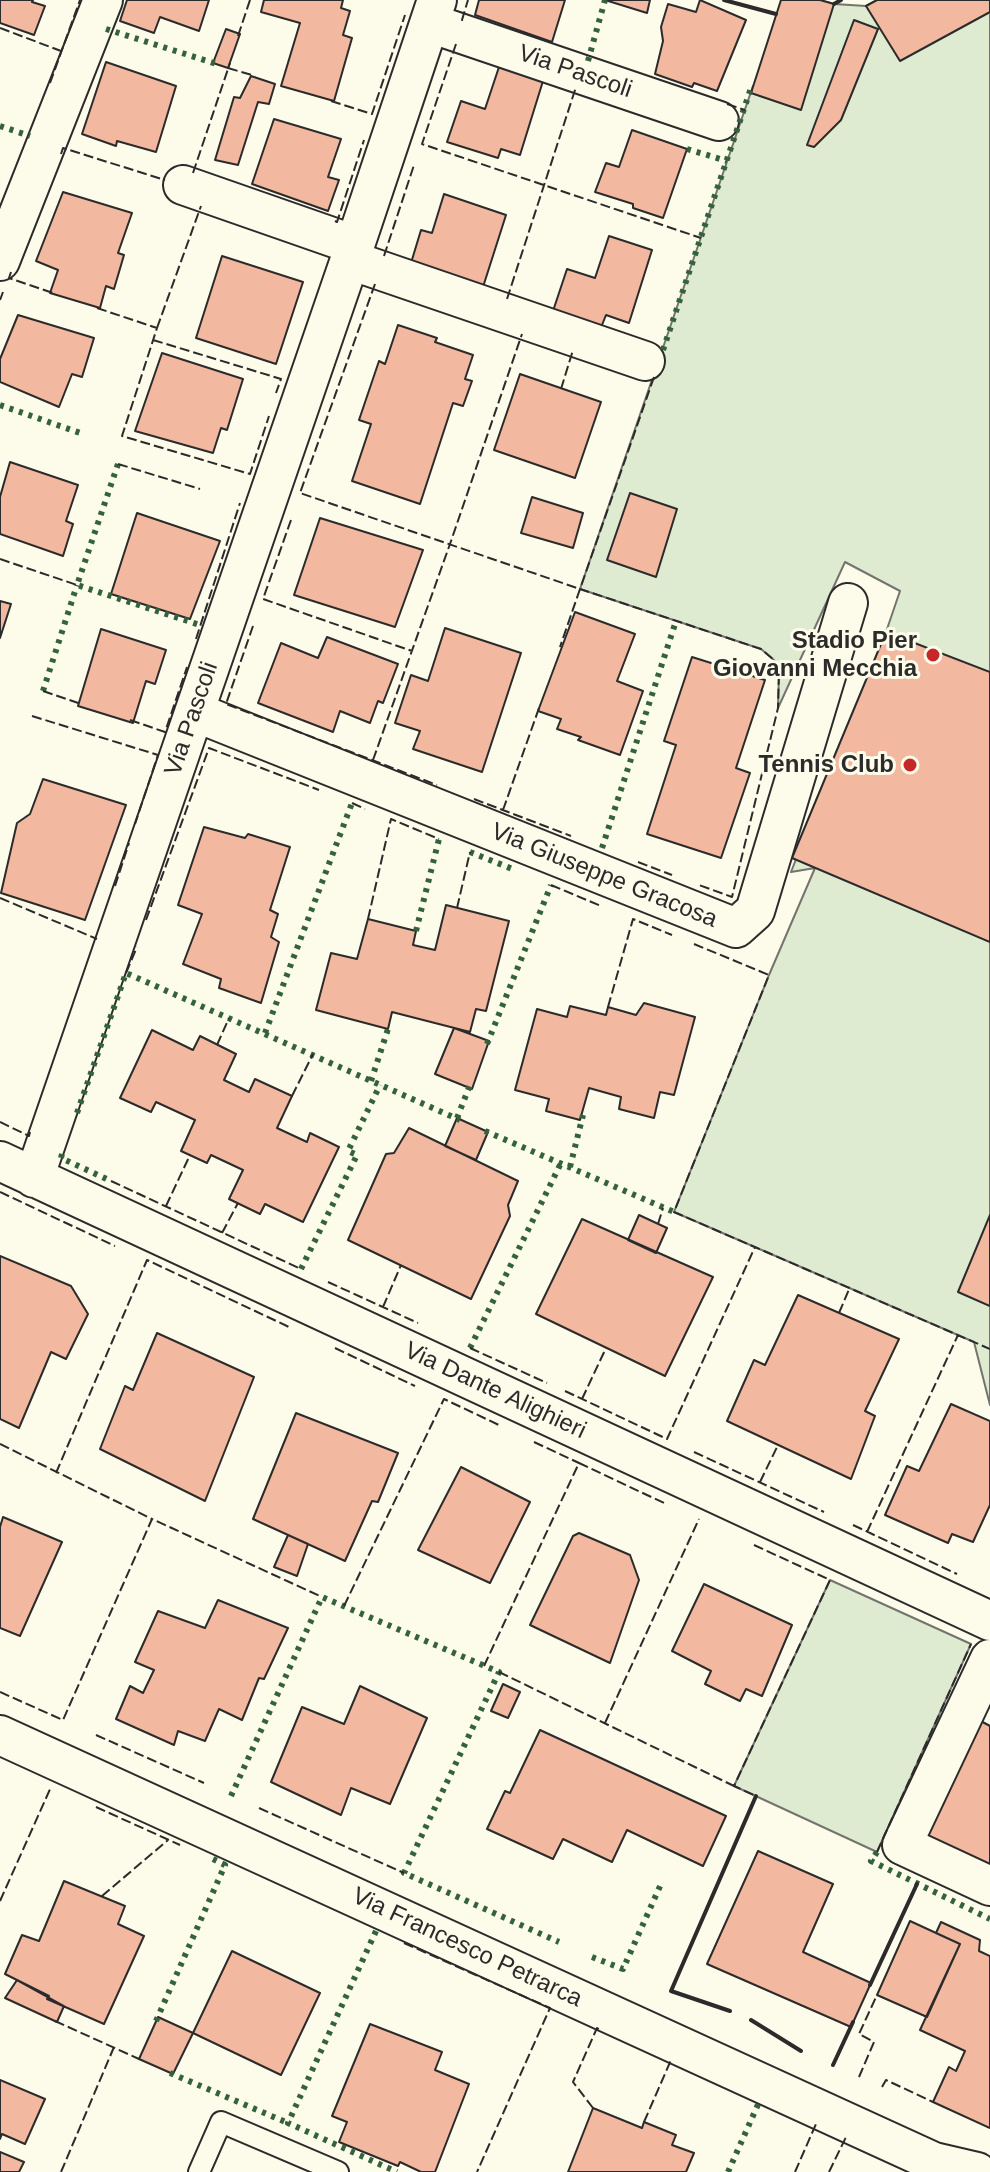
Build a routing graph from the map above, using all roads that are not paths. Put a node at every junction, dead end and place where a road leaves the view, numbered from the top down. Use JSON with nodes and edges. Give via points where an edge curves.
{"nodes":[{"id":1,"x":103,"y":0,"type":"edge"},
{"id":2,"x":434,"y":11,"type":"edge"},
{"id":3,"x":719,"y":121,"type":"dead end"},
{"id":4,"x":183,"y":185,"type":"dead end"},
{"id":5,"x":353,"y":252,"type":"junction"},
{"id":6,"x":0,"y":261,"type":"edge"},
{"id":7,"x":645,"y":361,"type":"dead end"},
{"id":8,"x":848,"y":603,"type":"dead end"},
{"id":9,"x":195,"y":712,"type":"junction"},
{"id":10,"x":0,"y":1161,"type":"edge"},
{"id":11,"x":34,"y":1178,"type":"junction"},
{"id":12,"x":990,"y":1621,"type":"edge"},
{"id":13,"x":990,"y":1659,"type":"edge"},
{"id":14,"x":0,"y":1735,"type":"edge"},
{"id":15,"x":990,"y":1886,"type":"edge"},
{"id":16,"x":939,"y":2167,"type":"edge"},
{"id":17,"x":199,"y":2172,"type":"edge"},
{"id":18,"x":338,"y":2172,"type":"edge"},
{"id":19,"x":977,"y":2172,"type":"edge"}],
"edges":[{"from":1,"to":6,"type":"street"},
{"from":2,"to":3,"type":"street","name":"Via Pascoli"},
{"from":2,"to":5,"type":"street","name":"Via Pascoli"},
{"from":4,"to":5,"type":"street"},
{"from":5,"to":7,"type":"street"},
{"from":5,"to":9,"type":"street","name":"Via Pascoli"},
{"from":8,"to":9,"type":"street","name":"Via Giuseppe Gracosa","via":[[755,911],[736,928]]},
{"from":9,"to":11,"type":"street","name":"Via Pascoli"},
{"from":10,"to":11,"type":"street","name":"Via Dante Alighieri"},
{"from":11,"to":12,"type":"street","name":"Via Dante Alighieri"},
{"from":13,"to":15,"type":"street","via":[[902,1845]]},
{"from":14,"to":16,"type":"street","name":"Via Francesco Petrarca"},
{"from":16,"to":19,"type":"street","name":"Via Francesco Petrarca"},
{"from":17,"to":18,"type":"lane","via":[[221,2122]]}]}
